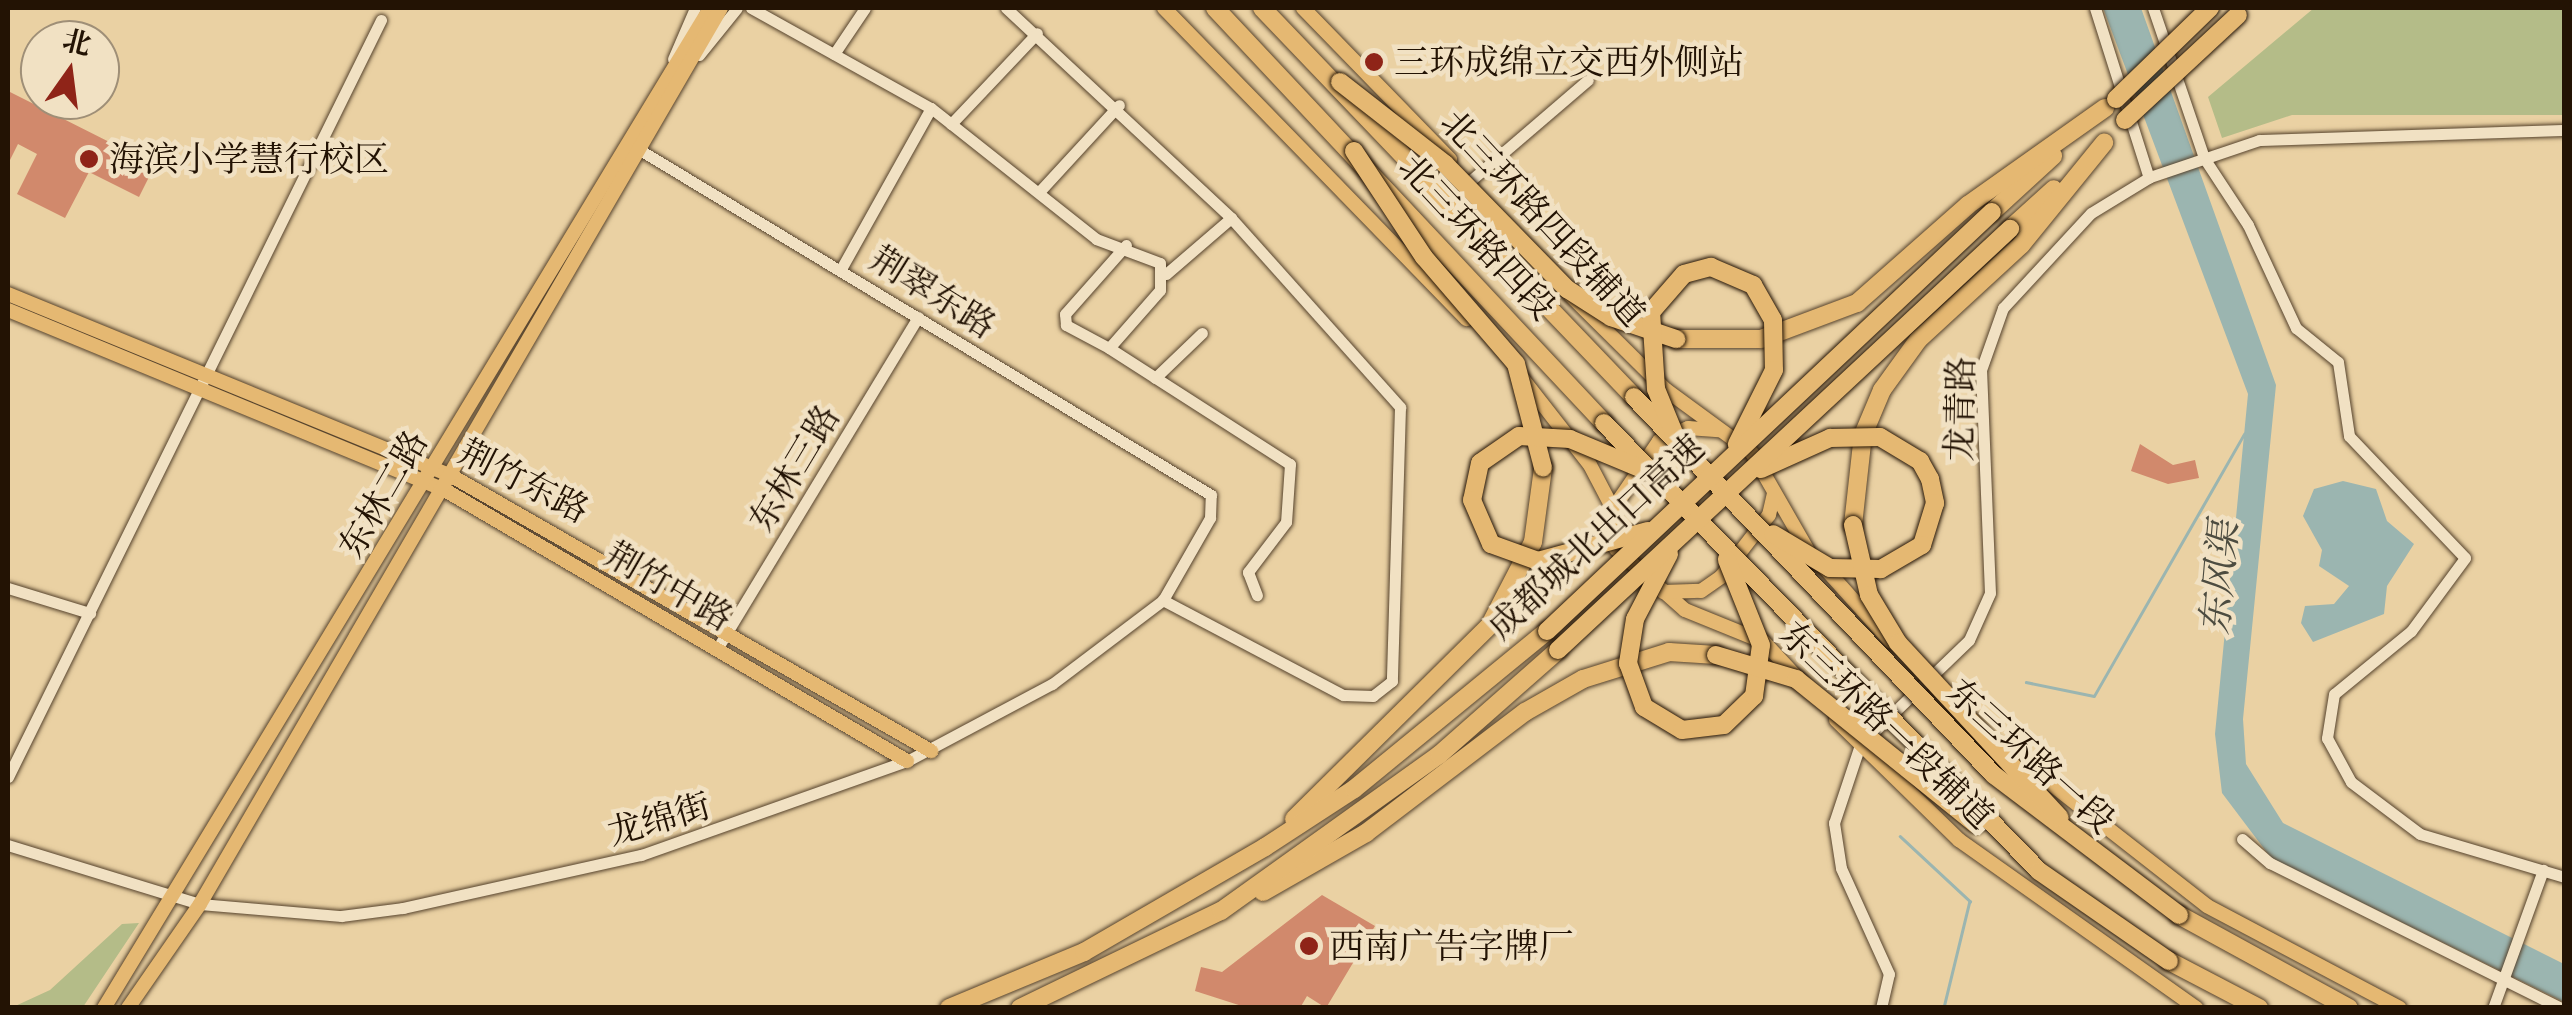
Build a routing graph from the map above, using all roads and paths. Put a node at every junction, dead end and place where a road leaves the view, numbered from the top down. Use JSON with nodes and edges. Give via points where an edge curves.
{"nodes":[{"id":1,"x":694,"y":8,"type":"edge"},
{"id":2,"x":710,"y":8,"type":"edge"},
{"id":3,"x":721,"y":8,"type":"edge"},
{"id":4,"x":738,"y":8,"type":"edge"},
{"id":5,"x":752,"y":8,"type":"edge"},
{"id":6,"x":865,"y":8,"type":"edge"},
{"id":7,"x":1006,"y":8,"type":"edge"},
{"id":8,"x":1164,"y":8,"type":"edge"},
{"id":9,"x":1214,"y":8,"type":"edge"},
{"id":10,"x":1262,"y":8,"type":"edge"},
{"id":11,"x":1303,"y":8,"type":"edge"},
{"id":12,"x":2096,"y":8,"type":"edge"},
{"id":13,"x":2152,"y":8,"type":"edge"},
{"id":14,"x":2210,"y":8,"type":"edge"},
{"id":15,"x":2242,"y":11,"type":"edge"},
{"id":16,"x":381,"y":20,"type":"dead end"},
{"id":17,"x":1037,"y":33,"type":"junction"},
{"id":18,"x":834,"y":54,"type":"junction"},
{"id":19,"x":670,"y":67,"type":"junction"},
{"id":20,"x":687,"y":70,"type":"junction"},
{"id":21,"x":1588,"y":80,"type":"dead end"},
{"id":22,"x":1340,"y":82,"type":"junction"},
{"id":23,"x":2110,"y":103,"type":"junction"},
{"id":24,"x":1119,"y":105,"type":"junction"},
{"id":25,"x":932,"y":108,"type":"junction"},
{"id":26,"x":952,"y":124,"type":"junction"},
{"id":27,"x":2564,"y":130,"type":"edge"},
{"id":28,"x":624,"y":140,"type":"junction"},
{"id":29,"x":2104,"y":143,"type":"junction"},
{"id":30,"x":641,"y":151,"type":"junction"},
{"id":31,"x":1354,"y":151,"type":"junction"},
{"id":32,"x":2204,"y":158,"type":"junction"},
{"id":33,"x":2150,"y":177,"type":"junction"},
{"id":34,"x":1470,"y":180,"type":"junction"},
{"id":35,"x":1038,"y":192,"type":"junction"},
{"id":36,"x":1231,"y":218,"type":"junction"},
{"id":37,"x":1126,"y":245,"type":"junction"},
{"id":38,"x":842,"y":267,"type":"junction"},
{"id":39,"x":1166,"y":274,"type":"junction"},
{"id":40,"x":8,"y":294,"type":"edge"},
{"id":41,"x":8,"y":310,"type":"edge"},
{"id":42,"x":918,"y":317,"type":"junction"},
{"id":43,"x":1202,"y":334,"type":"dead end"},
{"id":44,"x":1109,"y":348,"type":"junction"},
{"id":45,"x":1155,"y":378,"type":"junction"},
{"id":46,"x":202,"y":383,"type":"junction"},
{"id":47,"x":1724,"y":430,"type":"junction"},
{"id":48,"x":1679,"y":445,"type":"junction"},
{"id":49,"x":1752,"y":453,"type":"joint"},
{"id":50,"x":1727,"y":462,"type":"junction"},
{"id":51,"x":433,"y":468,"type":"junction"},
{"id":52,"x":1652,"y":474,"type":"junction"},
{"id":53,"x":1742,"y":478,"type":"junction"},
{"id":54,"x":425,"y":482,"type":"junction"},
{"id":55,"x":446,"y":482,"type":"junction"},
{"id":56,"x":1720,"y":488,"type":"joint"},
{"id":57,"x":1774,"y":490,"type":"junction"},
{"id":58,"x":1211,"y":495,"type":"joint"},
{"id":59,"x":1613,"y":509,"type":"junction"},
{"id":60,"x":1690,"y":513,"type":"joint"},
{"id":61,"x":1744,"y":514,"type":"junction"},
{"id":62,"x":1657,"y":527,"type":"junction"},
{"id":63,"x":1677,"y":539,"type":"junction"},
{"id":64,"x":1718,"y":542,"type":"junction"},
{"id":65,"x":8,"y":588,"type":"edge"},
{"id":66,"x":1657,"y":591,"type":"junction"},
{"id":67,"x":1257,"y":594,"type":"dead end"},
{"id":68,"x":1163,"y":600,"type":"junction"},
{"id":69,"x":90,"y":613,"type":"junction"},
{"id":70,"x":726,"y":632,"type":"junction"},
{"id":71,"x":716,"y":648,"type":"junction"},
{"id":72,"x":1927,"y":682,"type":"junction"},
{"id":73,"x":1860,"y":745,"type":"junction"},
{"id":74,"x":931,"y":750,"type":"junction"},
{"id":75,"x":908,"y":761,"type":"junction"},
{"id":76,"x":8,"y":777,"type":"edge"},
{"id":77,"x":2242,"y":838,"type":"dead end"},
{"id":78,"x":8,"y":845,"type":"edge"},
{"id":79,"x":1265,"y":847,"type":"junction"},
{"id":80,"x":2108,"y":870,"type":"junction"},
{"id":81,"x":2543,"y":870,"type":"junction"},
{"id":82,"x":2039,"y":871,"type":"junction"},
{"id":83,"x":2564,"y":877,"type":"edge"},
{"id":84,"x":176,"y":899,"type":"junction"},
{"id":85,"x":200,"y":904,"type":"junction"},
{"id":86,"x":1222,"y":910,"type":"junction"},
{"id":87,"x":2504,"y":982,"type":"junction"},
{"id":88,"x":2313,"y":991,"type":"junction"},
{"id":89,"x":2189,"y":1006,"type":"edge"},
{"id":90,"x":104,"y":1008,"type":"edge"},
{"id":91,"x":128,"y":1008,"type":"edge"},
{"id":92,"x":949,"y":1008,"type":"edge"},
{"id":93,"x":1020,"y":1008,"type":"edge"},
{"id":94,"x":1881,"y":1008,"type":"edge"},
{"id":95,"x":2259,"y":1008,"type":"edge"},
{"id":96,"x":2348,"y":1008,"type":"edge"},
{"id":97,"x":2356,"y":1008,"type":"edge"},
{"id":98,"x":2400,"y":1008,"type":"edge"},
{"id":99,"x":2493,"y":1008,"type":"edge"},
{"id":100,"x":2561,"y":1008,"type":"edge"}],
"edges":[{"from":1,"to":19,"type":"street"},
{"from":2,"to":19,"type":"main road","name":"东林二路"},
{"from":3,"to":20,"type":"main road","name":"东林二路"},
{"from":4,"to":20,"type":"street"},
{"from":5,"to":18,"type":"street"},
{"from":6,"to":18,"type":"street"},
{"from":7,"to":17,"type":"street"},
{"from":8,"to":59,"type":"main road","via":[[1528,385]]},
{"from":9,"to":31,"type":"highway","name":"北三环路四段"},
{"from":10,"to":22,"type":"highway","name":"北三环路四段"},
{"from":11,"to":34,"type":"main road","name":"北三环路四段辅道"},
{"from":12,"to":33,"type":"street"},
{"from":13,"to":32,"type":"street"},
{"from":14,"to":23,"type":"highway","name":"成都城北出口高速","bridge":true},
{"from":15,"to":29,"type":"highway","name":"成都城北出口高速","bridge":true},
{"from":16,"to":46,"type":"street"},
{"from":17,"to":24,"type":"street"},
{"from":17,"to":26,"type":"street"},
{"from":18,"to":25,"type":"street"},
{"from":19,"to":28,"type":"main road","name":"东林二路"},
{"from":20,"to":30,"type":"main road","name":"东林二路"},
{"from":21,"to":34,"type":"street"},
{"from":22,"to":23,"type":"highway","bridge":true,"via":[[1445,164],[1567,289],[1611,318],[1676,339],[1761,339],[1857,303],[1968,205]]},
{"from":22,"to":48,"type":"highway","name":"北三环路四段","bridge":true},
{"from":23,"to":50,"type":"highway","name":"成都城北出口高速","bridge":true},
{"from":24,"to":35,"type":"street"},
{"from":24,"to":36,"type":"street"},
{"from":25,"to":26,"type":"street"},
{"from":25,"to":38,"type":"street"},
{"from":26,"to":35,"type":"street"},
{"from":27,"to":32,"type":"street","name":"龙青路","via":[[2259,140]]},
{"from":28,"to":30,"type":"street","name":"荆翠东路"},
{"from":28,"to":51,"type":"main road","name":"东林二路"},
{"from":29,"to":53,"type":"highway","name":"成都城北出口高速","bridge":true},
{"from":29,"to":80,"type":"highway","bridge":true,"via":[[2021,244],[1918,340],[1882,390],[1863,435],[1853,524],[1869,595],[1898,643]]},
{"from":30,"to":38,"type":"street","name":"荆翠东路"},
{"from":30,"to":55,"type":"main road","name":"东林二路"},
{"from":31,"to":52,"type":"highway","name":"北三环路四段","bridge":true},
{"from":31,"to":79,"type":"highway","bridge":true,"via":[[1424,257],[1516,364],[1543,468],[1533,542],[1490,624]]},
{"from":32,"to":33,"type":"street","name":"龙青路"},
{"from":32,"to":81,"type":"street","via":[[2296,328],[2338,362],[2349,436],[2465,558],[2411,631],[2334,694],[2327,738],[2351,782],[2420,834]]},
{"from":33,"to":72,"type":"street","name":"龙青路","via":[[2052,250],[1989,340],[1980,417],[1990,593],[1969,640]]},
{"from":34,"to":47,"type":"main road","name":"北三环路四段辅道","via":[[1605,335]]},
{"from":35,"to":37,"type":"street","via":[[1096,239]]},
{"from":36,"to":39,"type":"street"},
{"from":36,"to":68,"type":"street","via":[[1400,408],[1392,681],[1374,696],[1342,695]]},
{"from":37,"to":39,"type":"street"},
{"from":37,"to":44,"type":"street","via":[[1065,314],[1066,324]]},
{"from":38,"to":42,"type":"street","name":"荆翠东路"},
{"from":39,"to":44,"type":"street"},
{"from":40,"to":46,"type":"main road","name":"荆竹东路"},
{"from":41,"to":46,"type":"main road","name":"荆竹中路"},
{"from":42,"to":58,"type":"street","name":"荆翠东路"},
{"from":42,"to":70,"type":"street","name":"东林三路"},
{"from":43,"to":45,"type":"street"},
{"from":44,"to":45,"type":"street"},
{"from":45,"to":67,"type":"street","via":[[1290,464],[1286,522],[1248,572]]},
{"from":46,"to":51,"type":"main road","name":"荆竹东路"},
{"from":46,"to":54,"type":"main road","name":"荆竹中路"},
{"from":46,"to":69,"type":"street"},
{"from":47,"to":49,"type":"main road","name":"北三环路四段辅道"},
{"from":47,"to":59,"type":"main road","via":[[1688,428],[1659,441]]},
{"from":48,"to":50,"type":"highway","bridge":true,"via":[[1656,390],[1650,312],[1684,274],[1711,268],[1753,285],[1776,343],[1774,370]]},
{"from":48,"to":56,"type":"highway","name":"北三环路四段","bridge":true},
{"from":49,"to":57,"type":"main road","name":"东三环路一段辅道"},
{"from":50,"to":62,"type":"highway","name":"成都城北出口高速","bridge":true},
{"from":51,"to":54,"type":"main road","name":"东林二路"},
{"from":51,"to":55,"type":"main road","name":"荆竹东路"},
{"from":52,"to":60,"type":"highway","name":"北三环路四段","bridge":true},
{"from":52,"to":62,"type":"highway","bridge":true,"via":[[1570,439],[1519,436],[1480,463],[1472,500],[1491,544],[1538,561]]},
{"from":53,"to":61,"type":"highway","bridge":true,"via":[[1830,438],[1880,437],[1920,461],[1934,503],[1922,545],[1905,560],[1856,572],[1830,568]]},
{"from":53,"to":63,"type":"highway","name":"成都城北出口高速","bridge":true},
{"from":54,"to":55,"type":"main road","name":"荆竹中路"},
{"from":54,"to":84,"type":"main road","name":"东林二路"},
{"from":55,"to":70,"type":"main road","name":"荆竹东路"},
{"from":55,"to":71,"type":"main road","name":"荆竹中路"},
{"from":55,"to":85,"type":"main road","name":"东林二路"},
{"from":56,"to":61,"type":"highway","name":"东三环路一段","bridge":true},
{"from":57,"to":66,"type":"main road","via":[[1769,515],[1721,577],[1702,591]]},
{"from":57,"to":72,"type":"main road","name":"东三环路一段辅道","via":[[1793,534]]},
{"from":58,"to":68,"type":"street","name":"龙绵街","via":[[1210,518]]},
{"from":59,"to":66,"type":"main road","name":"东三环路一段辅道","via":[[1616,549]]},
{"from":60,"to":64,"type":"highway","name":"东三环路一段","bridge":true},
{"from":61,"to":80,"type":"highway","name":"东三环路一段","bridge":true,"via":[[1994,775]]},
{"from":62,"to":79,"type":"highway","name":"成都城北出口高速","bridge":true,"via":[[1547,630],[1354,789]]},
{"from":63,"to":64,"type":"highway","bridge":true,"via":[[1635,620],[1628,663],[1644,707],[1682,730],[1724,725],[1754,696],[1761,645]]},
{"from":63,"to":86,"type":"highway","name":"成都城北出口高速","bridge":true,"via":[[1439,755]]},
{"from":64,"to":82,"type":"highway","name":"东三环路一段","bridge":true},
{"from":65,"to":69,"type":"street"},
{"from":66,"to":73,"type":"main road","name":"东三环路一段辅道","via":[[1764,642]]},
{"from":68,"to":74,"type":"street","name":"龙绵街","via":[[1110,647]]},
{"from":69,"to":76,"type":"street"},
{"from":70,"to":71,"type":"street","name":"东林三路"},
{"from":70,"to":74,"type":"main road","name":"荆竹东路"},
{"from":71,"to":75,"type":"main road","name":"荆竹中路"},
{"from":72,"to":73,"type":"street","name":"龙青路"},
{"from":72,"to":98,"type":"main road","name":"东三环路一段辅道","via":[[2148,866]]},
{"from":73,"to":89,"type":"main road","name":"东三环路一段辅道","via":[[2035,901]]},
{"from":73,"to":94,"type":"street","name":"龙青路","via":[[1834,824],[1841,868],[1889,974]]},
{"from":74,"to":75,"type":"street","name":"龙绵街"},
{"from":75,"to":85,"type":"street","name":"龙绵街","via":[[641,855],[404,908],[341,916]]},
{"from":77,"to":87,"type":"street","via":[[2270,863]]},
{"from":78,"to":84,"type":"street","name":"龙绵街"},
{"from":79,"to":92,"type":"highway","name":"成都城北出口高速","via":[[1084,952]]},
{"from":80,"to":88,"type":"highway","name":"东三环路一段","bridge":true},
{"from":81,"to":83,"type":"street"},
{"from":81,"to":87,"type":"street"},
{"from":82,"to":86,"type":"highway","bridge":true,"via":[[1796,680],[1716,655],[1669,652],[1583,679],[1525,712],[1366,833]]},
{"from":82,"to":95,"type":"highway","name":"东三环路一段","bridge":true,"via":[[2168,961]]},
{"from":84,"to":85,"type":"street","name":"龙绵街"},
{"from":84,"to":90,"type":"main road","name":"东林二路"},
{"from":85,"to":91,"type":"main road","name":"东林二路"},
{"from":86,"to":93,"type":"highway","name":"成都城北出口高速"},
{"from":87,"to":99,"type":"street"},
{"from":87,"to":100,"type":"street"},
{"from":88,"to":96,"type":"highway","name":"东三环路一段"},
{"from":88,"to":97,"type":"highway"}]}
